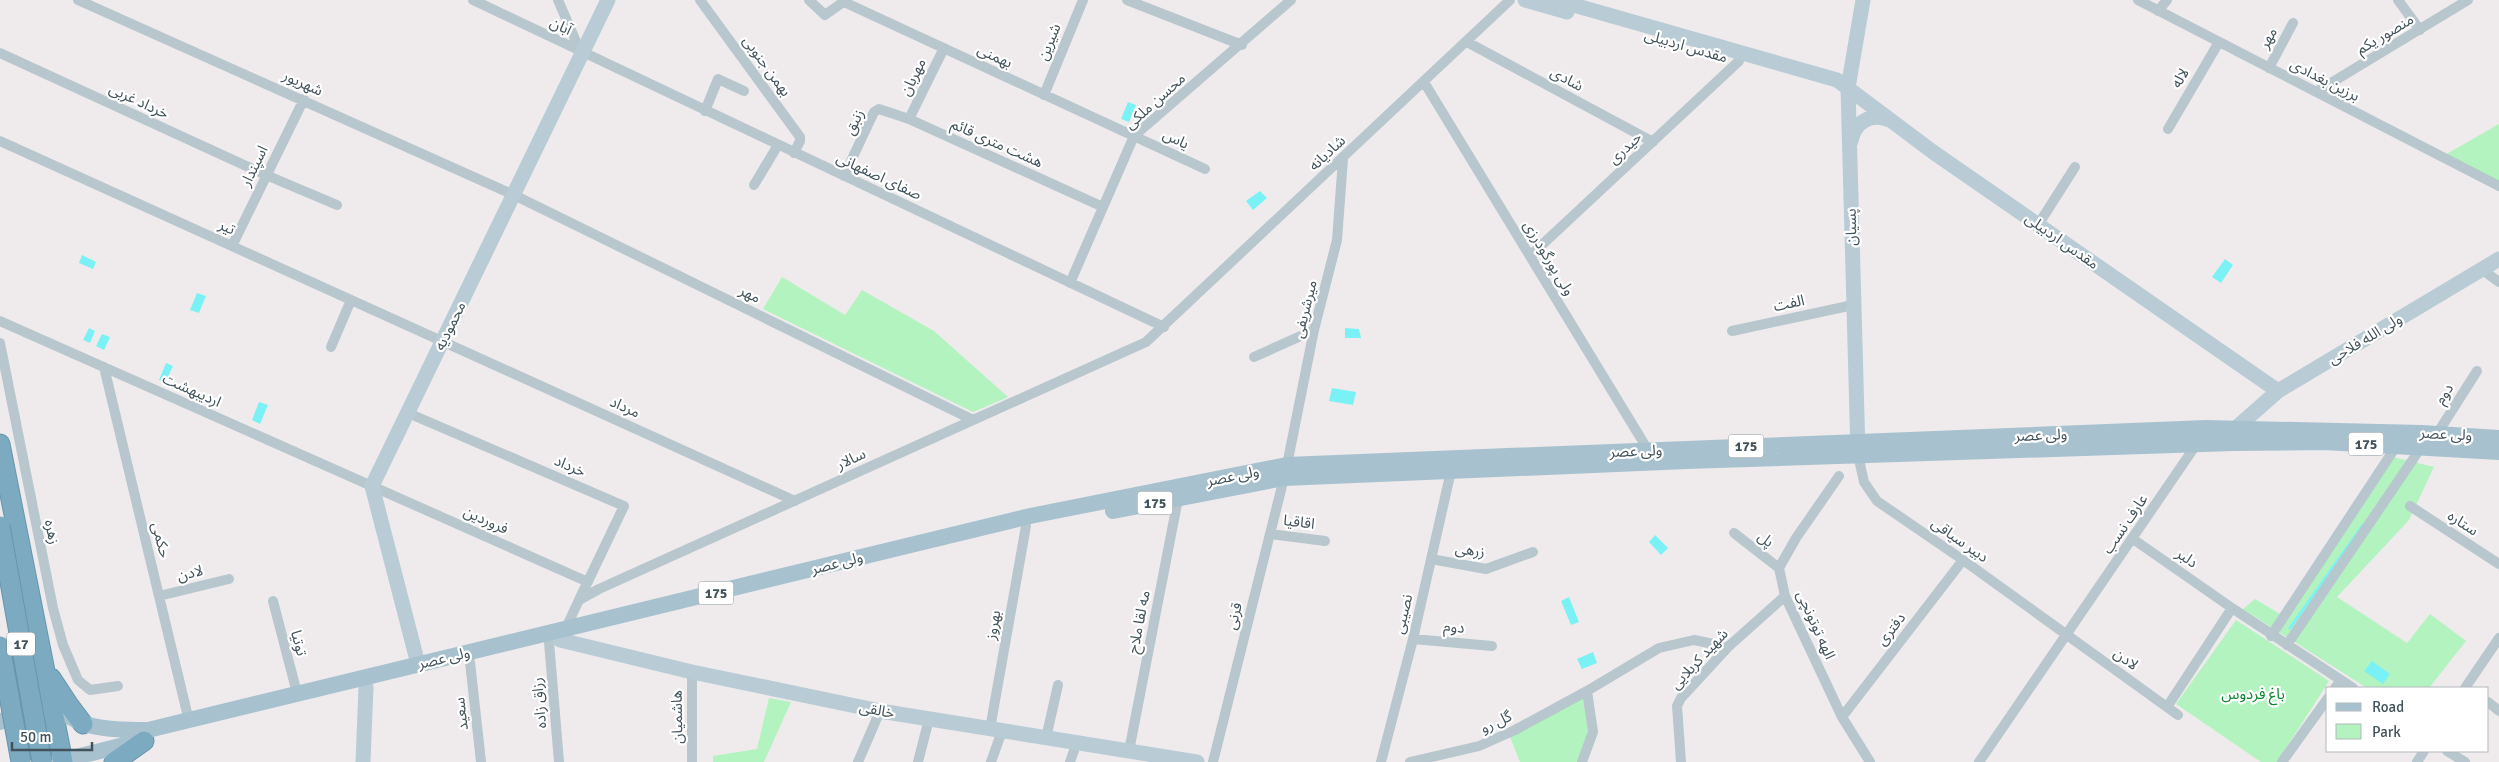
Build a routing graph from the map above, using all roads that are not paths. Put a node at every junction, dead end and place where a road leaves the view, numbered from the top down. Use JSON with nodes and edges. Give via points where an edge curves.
{"nodes":[{"id":1,"x":78,"y":0,"type":"edge"},
{"id":2,"x":473,"y":0,"type":"edge"},
{"id":3,"x":558,"y":0,"type":"edge"},
{"id":4,"x":608,"y":0,"type":"edge"},
{"id":5,"x":700,"y":0,"type":"edge"},
{"id":6,"x":809,"y":0,"type":"edge"},
{"id":7,"x":1083,"y":0,"type":"edge"},
{"id":8,"x":1127,"y":0,"type":"edge"},
{"id":9,"x":1291,"y":0,"type":"edge"},
{"id":10,"x":1510,"y":0,"type":"edge"},
{"id":11,"x":1525,"y":0,"type":"edge"},
{"id":12,"x":1556,"y":0,"type":"edge"},
{"id":13,"x":1863,"y":0,"type":"edge"},
{"id":14,"x":2138,"y":0,"type":"edge"},
{"id":15,"x":2166,"y":0,"type":"edge"},
{"id":16,"x":2398,"y":0,"type":"edge"},
{"id":17,"x":2468,"y":0,"type":"edge"},
{"id":18,"x":845,"y":1,"type":"edge"},
{"id":19,"x":2158,"y":11,"type":"junction"},
{"id":20,"x":2293,"y":23,"type":"dead end"},
{"id":21,"x":2420,"y":30,"type":"junction"},
{"id":22,"x":1467,"y":42,"type":"junction"},
{"id":23,"x":2219,"y":42,"type":"junction"},
{"id":24,"x":1242,"y":45,"type":"junction"},
{"id":25,"x":944,"y":48,"type":"junction"},
{"id":26,"x":0,"y":53,"type":"edge"},
{"id":27,"x":581,"y":53,"type":"junction"},
{"id":28,"x":1741,"y":57,"type":"junction"},
{"id":29,"x":2269,"y":68,"type":"junction"},
{"id":30,"x":1424,"y":82,"type":"junction"},
{"id":31,"x":1848,"y":88,"type":"junction"},
{"id":32,"x":744,"y":91,"type":"dead end"},
{"id":33,"x":2316,"y":92,"type":"junction"},
{"id":34,"x":1044,"y":95,"type":"junction"},
{"id":35,"x":304,"y":100,"type":"junction"},
{"id":36,"x":878,"y":109,"type":"joint"},
{"id":37,"x":705,"y":111,"type":"junction"},
{"id":38,"x":909,"y":119,"type":"junction"},
{"id":39,"x":1893,"y":122,"type":"junction"},
{"id":40,"x":2168,"y":129,"type":"dead end"},
{"id":41,"x":1134,"y":136,"type":"junction"},
{"id":42,"x":0,"y":141,"type":"edge"},
{"id":43,"x":1653,"y":142,"type":"junction"},
{"id":44,"x":778,"y":146,"type":"junction"},
{"id":45,"x":1849,"y":150,"type":"junction"},
{"id":46,"x":794,"y":153,"type":"junction"},
{"id":47,"x":1343,"y":159,"type":"junction"},
{"id":48,"x":2075,"y":167,"type":"dead end"},
{"id":49,"x":1205,"y":169,"type":"dead end"},
{"id":50,"x":266,"y":175,"type":"junction"},
{"id":51,"x":844,"y":176,"type":"junction"},
{"id":52,"x":754,"y":185,"type":"dead end"},
{"id":53,"x":2499,"y":186,"type":"edge"},
{"id":54,"x":514,"y":195,"type":"junction"},
{"id":55,"x":337,"y":205,"type":"dead end"},
{"id":56,"x":1103,"y":207,"type":"junction"},
{"id":57,"x":2038,"y":225,"type":"junction"},
{"id":58,"x":232,"y":246,"type":"junction"},
{"id":59,"x":1530,"y":256,"type":"junction"},
{"id":60,"x":2499,"y":259,"type":"edge"},
{"id":61,"x":2481,"y":269,"type":"junction"},
{"id":62,"x":2499,"y":282,"type":"edge"},
{"id":63,"x":1070,"y":283,"type":"junction"},
{"id":64,"x":351,"y":300,"type":"junction"},
{"id":65,"x":1853,"y":304,"type":"junction"},
{"id":66,"x":0,"y":321,"type":"edge"},
{"id":67,"x":1164,"y":327,"type":"junction"},
{"id":68,"x":1314,"y":330,"type":"junction"},
{"id":69,"x":1732,"y":331,"type":"dead end"},
{"id":70,"x":442,"y":341,"type":"junction"},
{"id":71,"x":0,"y":343,"type":"edge"},
{"id":72,"x":332,"y":348,"type":"dead end"},
{"id":73,"x":1254,"y":357,"type":"dead end"},
{"id":74,"x":104,"y":367,"type":"junction"},
{"id":75,"x":2477,"y":371,"type":"dead end"},
{"id":76,"x":2278,"y":391,"type":"junction"},
{"id":77,"x":408,"y":413,"type":"junction"},
{"id":78,"x":972,"y":420,"type":"junction"},
{"id":79,"x":2206,"y":428,"type":"junction"},
{"id":80,"x":2437,"y":434,"type":"junction"},
{"id":81,"x":2235,"y":435,"type":"junction"},
{"id":82,"x":2499,"y":438,"type":"edge"},
{"id":83,"x":0,"y":444,"type":"edge"},
{"id":84,"x":2197,"y":444,"type":"junction"},
{"id":85,"x":2397,"y":445,"type":"junction"},
{"id":86,"x":2422,"y":446,"type":"junction"},
{"id":87,"x":1648,"y":450,"type":"junction"},
{"id":88,"x":2499,"y":452,"type":"edge"},
{"id":89,"x":1858,"y":455,"type":"junction"},
{"id":90,"x":1285,"y":471,"type":"junction"},
{"id":91,"x":1451,"y":471,"type":"junction"},
{"id":92,"x":1839,"y":476,"type":"dead end"},
{"id":93,"x":372,"y":486,"type":"junction"},
{"id":94,"x":1178,"y":499,"type":"junction"},
{"id":95,"x":795,"y":501,"type":"junction"},
{"id":96,"x":2410,"y":506,"type":"dead end"},
{"id":97,"x":0,"y":526,"type":"edge"},
{"id":98,"x":1026,"y":526,"type":"junction"},
{"id":99,"x":1734,"y":533,"type":"dead end"},
{"id":100,"x":1270,"y":534,"type":"junction"},
{"id":101,"x":2134,"y":539,"type":"junction"},
{"id":102,"x":1325,"y":540,"type":"dead end"},
{"id":103,"x":1533,"y":552,"type":"dead end"},
{"id":104,"x":1431,"y":559,"type":"junction"},
{"id":105,"x":1963,"y":560,"type":"junction"},
{"id":106,"x":2499,"y":564,"type":"edge"},
{"id":107,"x":1779,"y":568,"type":"junction"},
{"id":108,"x":229,"y":579,"type":"dead end"},
{"id":109,"x":588,"y":582,"type":"junction"},
{"id":110,"x":159,"y":596,"type":"junction"},
{"id":111,"x":1785,"y":596,"type":"junction"},
{"id":112,"x":579,"y":600,"type":"junction"},
{"id":113,"x":273,"y":601,"type":"dead end"},
{"id":114,"x":2232,"y":608,"type":"junction"},
{"id":115,"x":2067,"y":635,"type":"junction"},
{"id":116,"x":2272,"y":636,"type":"junction"},
{"id":117,"x":558,"y":637,"type":"junction"},
{"id":118,"x":38,"y":638,"type":"junction"},
{"id":119,"x":2499,"y":638,"type":"edge"},
{"id":120,"x":1413,"y":639,"type":"junction"},
{"id":121,"x":2287,"y":645,"type":"junction"},
{"id":122,"x":0,"y":646,"type":"edge"},
{"id":123,"x":1492,"y":646,"type":"dead end"},
{"id":124,"x":1728,"y":647,"type":"junction"},
{"id":125,"x":0,"y":658,"type":"edge"},
{"id":126,"x":470,"y":662,"type":"junction"},
{"id":127,"x":418,"y":664,"type":"junction"},
{"id":128,"x":45,"y":666,"type":"junction"},
{"id":129,"x":692,"y":672,"type":"junction"},
{"id":130,"x":2338,"y":684,"type":"edge"},
{"id":131,"x":1058,"y":685,"type":"dead end"},
{"id":132,"x":118,"y":686,"type":"dead end"},
{"id":133,"x":366,"y":687,"type":"junction"},
{"id":134,"x":2468,"y":687,"type":"edge"},
{"id":135,"x":1587,"y":691,"type":"junction"},
{"id":136,"x":297,"y":693,"type":"junction"},
{"id":137,"x":2326,"y":701,"type":"edge"},
{"id":138,"x":2489,"y":703,"type":"edge"},
{"id":139,"x":2167,"y":707,"type":"junction"},
{"id":140,"x":52,"y":710,"type":"junction"},
{"id":141,"x":880,"y":711,"type":"junction"},
{"id":142,"x":2499,"y":711,"type":"edge"},
{"id":143,"x":2178,"y":715,"type":"dead end"},
{"id":144,"x":1842,"y":717,"type":"junction"},
{"id":145,"x":928,"y":719,"type":"junction"},
{"id":146,"x":189,"y":721,"type":"junction"},
{"id":147,"x":0,"y":722,"type":"edge"},
{"id":148,"x":84,"y":724,"type":"junction"},
{"id":149,"x":996,"y":730,"type":"junction"},
{"id":150,"x":146,"y":735,"type":"junction"},
{"id":151,"x":1046,"y":738,"type":"junction"},
{"id":152,"x":1077,"y":742,"type":"junction"},
{"id":153,"x":1129,"y":751,"type":"junction"},
{"id":154,"x":2449,"y":752,"type":"edge"},
{"id":155,"x":61,"y":761,"type":"edge"},
{"id":156,"x":22,"y":762,"type":"edge"},
{"id":157,"x":42,"y":762,"type":"edge"},
{"id":158,"x":114,"y":762,"type":"edge"},
{"id":159,"x":363,"y":762,"type":"edge"},
{"id":160,"x":482,"y":762,"type":"edge"},
{"id":161,"x":559,"y":762,"type":"edge"},
{"id":162,"x":692,"y":762,"type":"edge"},
{"id":163,"x":858,"y":762,"type":"edge"},
{"id":164,"x":918,"y":762,"type":"edge"},
{"id":165,"x":991,"y":762,"type":"edge"},
{"id":166,"x":1070,"y":762,"type":"edge"},
{"id":167,"x":1197,"y":762,"type":"edge"},
{"id":168,"x":1213,"y":762,"type":"edge"},
{"id":169,"x":1381,"y":762,"type":"edge"},
{"id":170,"x":1410,"y":762,"type":"edge"},
{"id":171,"x":1582,"y":762,"type":"edge"},
{"id":172,"x":1681,"y":762,"type":"edge"},
{"id":173,"x":1869,"y":762,"type":"edge"},
{"id":174,"x":1979,"y":762,"type":"edge"},
{"id":175,"x":2282,"y":762,"type":"edge"},
{"id":176,"x":2465,"y":762,"type":"edge"}],
"edges":[{"from":1,"to":35,"type":"street","name":"شهریور"},
{"from":2,"to":27,"type":"street","name":"آبان"},
{"from":3,"to":27,"type":"street"},
{"from":4,"to":27,"type":"street","name":"محمودیه"},
{"from":5,"to":46,"type":"street","name":"بهمن جنوبی","via":[[800,136]]},
{"from":6,"to":18,"type":"street","via":[[825,15]]},
{"from":7,"to":34,"type":"street","name":"شیرین"},
{"from":8,"to":24,"type":"street"},
{"from":9,"to":24,"type":"street","name":"محسن ملکی"},
{"from":10,"to":22,"type":"street","name":"شادیانه"},
{"from":11,"to":28,"type":"street","name":"مقدس اردبیلی"},
{"from":12,"to":28,"type":"street","name":"مقدس اردبیلی"},
{"from":13,"to":31,"type":"street","name":"پسیان"},
{"from":14,"to":19,"type":"street","name":"برزین بغدادی"},
{"from":15,"to":19,"type":"street"},
{"from":16,"to":21,"type":"street"},
{"from":17,"to":21,"type":"street","name":"منصور یکم"},
{"from":18,"to":25,"type":"street","name":"بهمنی"},
{"from":19,"to":23,"type":"street","name":"برزین بغدادی"},
{"from":20,"to":29,"type":"street","name":"مهر"},
{"from":21,"to":33,"type":"street","name":"منصور یکم"},
{"from":22,"to":30,"type":"street","name":"شادیانه"},
{"from":22,"to":43,"type":"street","name":"شادی"},
{"from":23,"to":29,"type":"street","name":"برزین بغدادی"},
{"from":23,"to":40,"type":"street","name":"لاله"},
{"from":24,"to":41,"type":"street","name":"محسن ملکی"},
{"from":25,"to":34,"type":"street","name":"بهمنی"},
{"from":25,"to":38,"type":"street","name":"مهربان"},
{"from":26,"to":50,"type":"street","name":"خرداد غربی"},
{"from":27,"to":37,"type":"street","name":"صفای اصفهانی"},
{"from":27,"to":54,"type":"street","name":"محمودیه"},
{"from":28,"to":31,"type":"street","name":"مقدس اردبیلی","via":[[1837,80]]},
{"from":28,"to":43,"type":"street","name":"حیدری"},
{"from":29,"to":33,"type":"street","name":"برزین بغدادی"},
{"from":30,"to":47,"type":"street","name":"شادیانه"},
{"from":30,"to":59,"type":"street","name":"ولی پورگودرزی"},
{"from":31,"to":39,"type":"street","name":"مقدس اردبیلی"},
{"from":31,"to":45,"type":"street","name":"پسیان"},
{"from":32,"to":37,"type":"street","via":[[718,79]]},
{"from":33,"to":53,"type":"street","name":"برزین بغدادی"},
{"from":34,"to":41,"type":"street","name":"بهمنی"},
{"from":35,"to":50,"type":"street","name":"اسپندار"},
{"from":35,"to":54,"type":"street","name":"شهریور"},
{"from":36,"to":38,"type":"street","name":"هشت متری قائم"},
{"from":36,"to":51,"type":"street","name":"زنبق"},
{"from":37,"to":44,"type":"street","name":"صفای اصفهانی"},
{"from":38,"to":56,"type":"street","name":"هشت متری قائم"},
{"from":39,"to":45,"type":"street","via":[[1878,117],[1863,121],[1855,129]]},
{"from":39,"to":57,"type":"street","name":"مقدس اردبیلی"},
{"from":41,"to":49,"type":"street","name":"یاس"},
{"from":41,"to":56,"type":"street","name":"محسن ملکی"},
{"from":42,"to":58,"type":"street","name":"تیر"},
{"from":43,"to":59,"type":"street","name":"حیدری"},
{"from":44,"to":46,"type":"street","name":"صفای اصفهانی"},
{"from":44,"to":52,"type":"street"},
{"from":45,"to":65,"type":"street","name":"پسیان"},
{"from":46,"to":51,"type":"street","name":"صفای اصفهانی"},
{"from":47,"to":67,"type":"street","name":"شادیانه"},
{"from":47,"to":68,"type":"street","name":"میرشریفی","via":[[1337,240]]},
{"from":48,"to":57,"type":"street"},
{"from":50,"to":55,"type":"street","name":"خرداد غربی"},
{"from":50,"to":58,"type":"street","name":"اسپندار"},
{"from":51,"to":63,"type":"street","name":"صفای اصفهانی"},
{"from":54,"to":70,"type":"street","name":"محمودیه"},
{"from":54,"to":78,"type":"street","name":"مهر"},
{"from":56,"to":63,"type":"street","name":"محسن ملکی"},
{"from":57,"to":76,"type":"street","name":"مقدس اردبیلی"},
{"from":58,"to":64,"type":"street","name":"تیر"},
{"from":59,"to":87,"type":"street","name":"ولی پورگودرزی"},
{"from":60,"to":61,"type":"street","name":"ولی‌ الله فلاحی"},
{"from":61,"to":62,"type":"street"},
{"from":61,"to":76,"type":"street","name":"ولی‌ الله فلاحی"},
{"from":63,"to":67,"type":"street","name":"صفای اصفهانی"},
{"from":64,"to":70,"type":"street","name":"تیر"},
{"from":64,"to":72,"type":"street"},
{"from":65,"to":69,"type":"street","name":"الفت"},
{"from":65,"to":89,"type":"street","name":"پسیان"},
{"from":66,"to":74,"type":"street","name":"اردیبهشت"},
{"from":67,"to":78,"type":"street","name":"سالار","via":[[1146,342]]},
{"from":68,"to":73,"type":"street"},
{"from":68,"to":90,"type":"street","name":"میرشریفی"},
{"from":70,"to":77,"type":"street","name":"محمودیه"},
{"from":70,"to":95,"type":"street","name":"مرداد"},
{"from":71,"to":132,"type":"street","name":"زهره","via":[[44,571],[63,645],[78,680],[90,690]]},
{"from":74,"to":93,"type":"street","name":"اردیبهشت"},
{"from":74,"to":110,"type":"street","name":"حکمی"},
{"from":75,"to":80,"type":"street","name":"دوم"},
{"from":76,"to":81,"type":"street","name":"ولی‌ الله فلاحی"},
{"from":77,"to":93,"type":"street","name":"محمودیه"},
{"from":77,"to":109,"type":"street","name":"خرداد","via":[[624,506]]},
{"from":78,"to":95,"type":"street","name":"سالار"},
{"from":79,"to":81,"type":"main road","name":"ولی عصر","number":"175"},
{"from":79,"to":84,"type":"street","name":"عارف نسب"},
{"from":79,"to":87,"type":"main road","name":"ولی عصر","number":"175"},
{"from":80,"to":81,"type":"main road","name":"ولی عصر","number":"175"},
{"from":80,"to":82,"type":"main road","name":"ولی عصر","number":"175"},
{"from":81,"to":84,"type":"main road","name":"ولی عصر","number":"175"},
{"from":81,"to":85,"type":"main road","name":"ولی عصر","number":"175"},
{"from":83,"to":118,"type":"highway"},
{"from":84,"to":89,"type":"main road","name":"ولی عصر","number":"175"},
{"from":84,"to":101,"type":"street","name":"عارف نسب"},
{"from":85,"to":86,"type":"main road","name":"ولی عصر","number":"175"},
{"from":85,"to":116,"type":"street"},
{"from":86,"to":88,"type":"main road","name":"ولی عصر","number":"175"},
{"from":86,"to":121,"type":"street"},
{"from":87,"to":90,"type":"main road","name":"ولی عصر","number":"175"},
{"from":89,"to":91,"type":"main road","name":"ولی عصر","number":"175"},
{"from":89,"to":105,"type":"street","name":"دبیر سیاقی","via":[[1864,482],[1876,501]]},
{"from":90,"to":91,"type":"main road","name":"ولی عصر","number":"175"},
{"from":90,"to":94,"type":"main road","name":"ولی عصر","number":"175"},
{"from":90,"to":100,"type":"street","name":"قرنی"},
{"from":90,"to":117,"type":"main road","name":"ولی عصر","number":"175","via":[[1030,516]]},
{"from":91,"to":104,"type":"street","name":"نصیبی"},
{"from":92,"to":107,"type":"street"},
{"from":93,"to":109,"type":"street","name":"فروردین"},
{"from":93,"to":127,"type":"street"},
{"from":94,"to":98,"type":"main road","name":"ولی عصر","number":"175"},
{"from":94,"to":153,"type":"street","name":"مه لقا ملاح"},
{"from":95,"to":112,"type":"street","name":"سالار"},
{"from":96,"to":106,"type":"street","name":"ستاره"},
{"from":97,"to":157,"type":"highway","number":"17","bridge":true},
{"from":98,"to":117,"type":"main road","name":"ولی عصر","number":"175"},
{"from":98,"to":149,"type":"street","name":"بهروز"},
{"from":99,"to":107,"type":"street","name":"پل"},
{"from":100,"to":102,"type":"street","name":"اقاقیا"},
{"from":100,"to":168,"type":"street","name":"قرنی"},
{"from":101,"to":114,"type":"street","name":"دلبر"},
{"from":101,"to":115,"type":"street","name":"عارف نسب"},
{"from":103,"to":104,"type":"street","name":"زرهی","via":[[1486,568]]},
{"from":104,"to":120,"type":"street","name":"نصیبی"},
{"from":105,"to":115,"type":"street","name":"دبیر سیاقی"},
{"from":105,"to":144,"type":"street","name":"دفتری"},
{"from":107,"to":111,"type":"street","name":"الهه توتونچی"},
{"from":108,"to":110,"type":"street","name":"لادن"},
{"from":109,"to":112,"type":"street","name":"خرداد"},
{"from":110,"to":146,"type":"street","name":"حکمی"},
{"from":111,"to":124,"type":"street","name":"شهید کربلایی"},
{"from":111,"to":144,"type":"street","name":"الهه توتونچی"},
{"from":112,"to":117,"type":"street"},
{"from":113,"to":136,"type":"street","name":"توتیا"},
{"from":114,"to":116,"type":"street","name":"دلبر"},
{"from":114,"to":139,"type":"street"},
{"from":115,"to":139,"type":"street","name":"لادن"},
{"from":115,"to":174,"type":"street","name":"عارف نسب"},
{"from":116,"to":121,"type":"street","name":"دلبر"},
{"from":117,"to":126,"type":"main road","name":"ولی عصر","number":"175"},
{"from":117,"to":127,"type":"main road","name":"ولی عصر","number":"175"},
{"from":117,"to":129,"type":"street","name":"خالقی"},
{"from":117,"to":161,"type":"street","name":"رزاق زاده"},
{"from":118,"to":125,"type":"highway","via":[[24,653]]},
{"from":118,"to":128,"type":"highway"},
{"from":119,"to":134,"type":"street"},
{"from":120,"to":123,"type":"street","name":"دوم"},
{"from":120,"to":169,"type":"street","name":"نصیبی"},
{"from":121,"to":130,"type":"street","name":"دلبر"},
{"from":122,"to":156,"type":"highway","number":"17","bridge":true},
{"from":124,"to":135,"type":"street","name":"گل رو","via":[[1694,640],[1674,643],[1659,648]]},
{"from":124,"to":172,"type":"street","name":"شهید کربلایی","via":[[1677,706]]},
{"from":126,"to":133,"type":"main road","name":"ولی عصر","number":"175"},
{"from":126,"to":160,"type":"street","name":"سعید"},
{"from":127,"to":136,"type":"main road","name":"ولی عصر","number":"175"},
{"from":128,"to":140,"type":"highway"},
{"from":128,"to":148,"type":"highway"},
{"from":129,"to":141,"type":"street","name":"خالقی"},
{"from":129,"to":162,"type":"street","name":"هاشمیان"},
{"from":131,"to":151,"type":"street"},
{"from":133,"to":150,"type":"main road","name":"ولی عصر","number":"175"},
{"from":133,"to":159,"type":"street"},
{"from":135,"to":170,"type":"street","name":"گل رو","via":[[1479,746]]},
{"from":135,"to":171,"type":"street","via":[[1593,732]]},
{"from":136,"to":146,"type":"main road","name":"ولی عصر","number":"175"},
{"from":137,"to":175,"type":"street"},
{"from":138,"to":142,"type":"street"},
{"from":139,"to":143,"type":"street","name":"لادن"},
{"from":140,"to":147,"type":"main road","name":"ولی عصر","via":[[41,708],[23,712]]},
{"from":140,"to":148,"type":"main road","name":"ولی عصر"},
{"from":140,"to":155,"type":"highway"},
{"from":141,"to":145,"type":"street","name":"خالقی"},
{"from":141,"to":163,"type":"street"},
{"from":144,"to":173,"type":"street","name":"الهه توتونچی"},
{"from":145,"to":149,"type":"street","name":"خالقی"},
{"from":145,"to":164,"type":"street"},
{"from":146,"to":150,"type":"main road","name":"ولی عصر","number":"175"},
{"from":148,"to":150,"type":"main road","name":"ولی عصر"},
{"from":149,"to":151,"type":"street","name":"خالقی"},
{"from":149,"to":165,"type":"street","name":"بهروز"},
{"from":150,"to":155,"type":"main road","name":"ولی عصر","number":"175"},
{"from":150,"to":158,"type":"highway"},
{"from":151,"to":152,"type":"street","name":"خالقی"},
{"from":152,"to":153,"type":"street","name":"خالقی"},
{"from":152,"to":166,"type":"street"},
{"from":153,"to":167,"type":"street","name":"خالقی"},
{"from":154,"to":176,"type":"street"}]}
